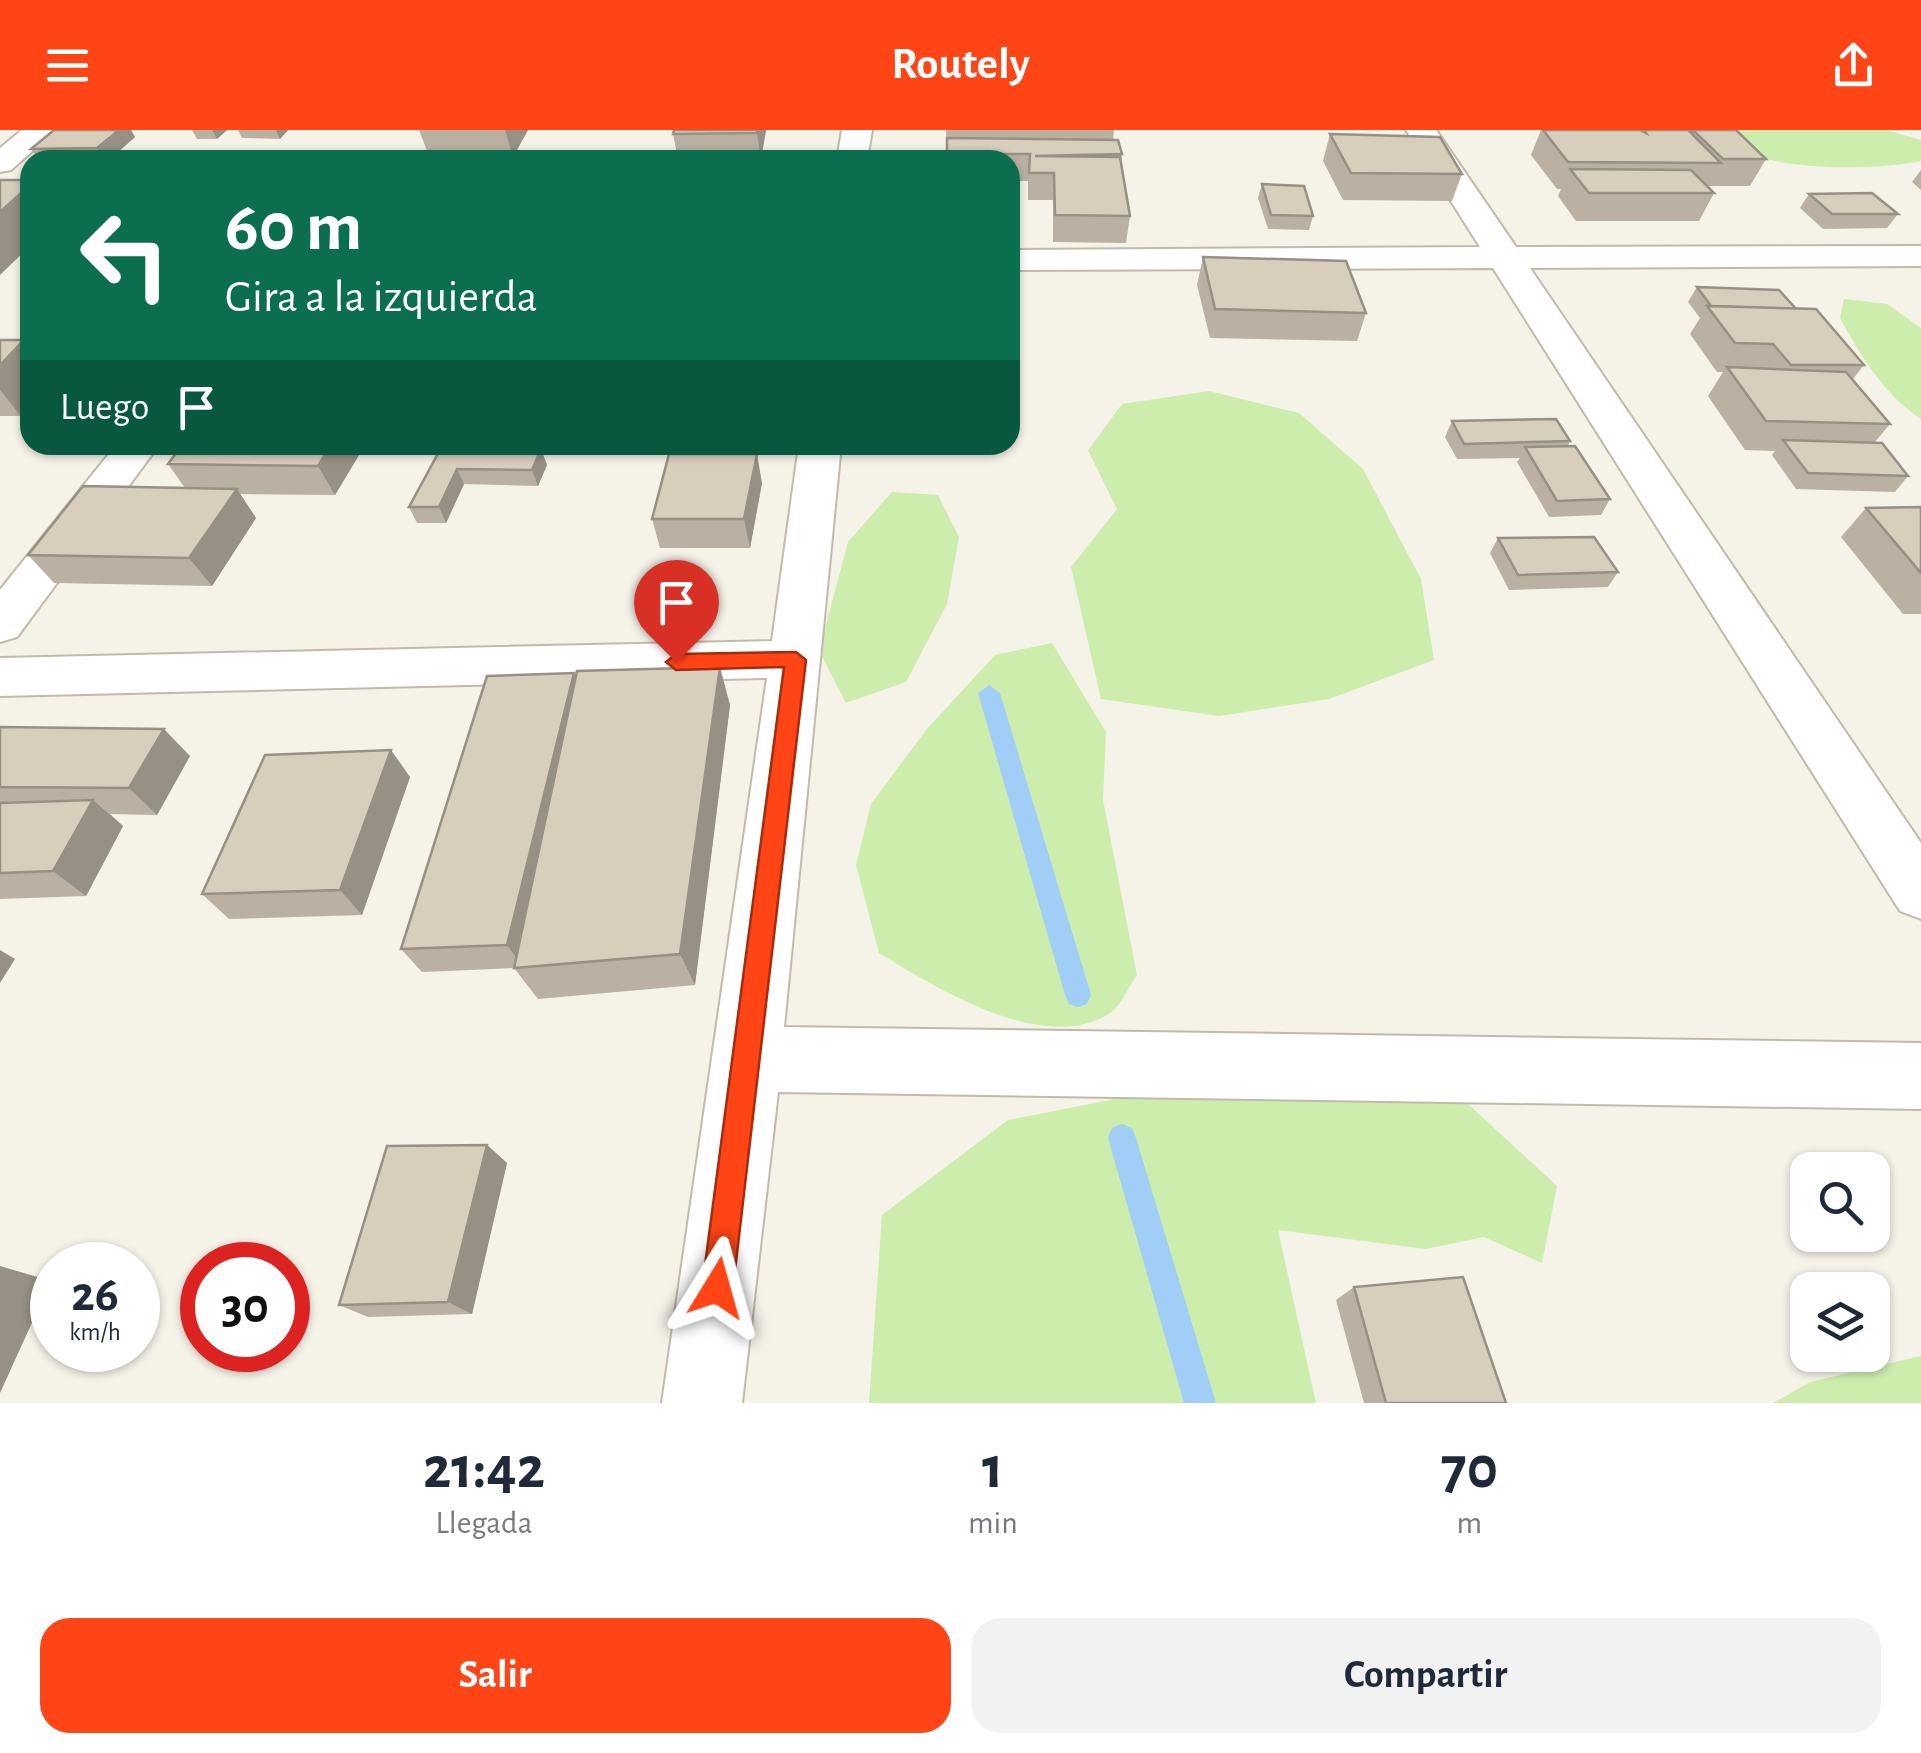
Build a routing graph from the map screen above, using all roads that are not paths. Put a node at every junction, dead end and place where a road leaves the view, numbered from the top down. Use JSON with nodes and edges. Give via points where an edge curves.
{"nodes":[{"id":1,"x":1422,"y":130,"type":"edge"},
{"id":2,"x":20,"y":160,"type":"edge"},
{"id":3,"x":5,"y":181,"type":"edge"},
{"id":4,"x":1921,"y":256,"type":"edge"},
{"id":5,"x":1509,"y":259,"type":"junction"},
{"id":6,"x":1020,"y":260,"type":"edge"},
{"id":7,"x":130,"y":455,"type":"edge"},
{"id":8,"x":819,"y":455,"type":"edge"},
{"id":9,"x":0,"y":624,"type":"edge"},
{"id":10,"x":796,"y":660,"type":"junction"},
{"id":11,"x":0,"y":677,"type":"edge"},
{"id":12,"x":1921,"y":894,"type":"edge"},
{"id":13,"x":748,"y":1059,"type":"junction"},
{"id":14,"x":1921,"y":1076,"type":"edge"},
{"id":15,"x":702,"y":1403,"type":"edge"}],
"edges":[{"from":1,"to":5,"type":"street"},
{"from":2,"to":3,"type":"street"},
{"from":4,"to":5,"type":"street"},
{"from":5,"to":6,"type":"street"},
{"from":5,"to":12,"type":"street"},
{"from":7,"to":9,"type":"street"},
{"from":8,"to":10,"type":"street"},
{"from":10,"to":11,"type":"street"},
{"from":10,"to":13,"type":"street"},
{"from":13,"to":14,"type":"street"},
{"from":13,"to":15,"type":"street"}]}
